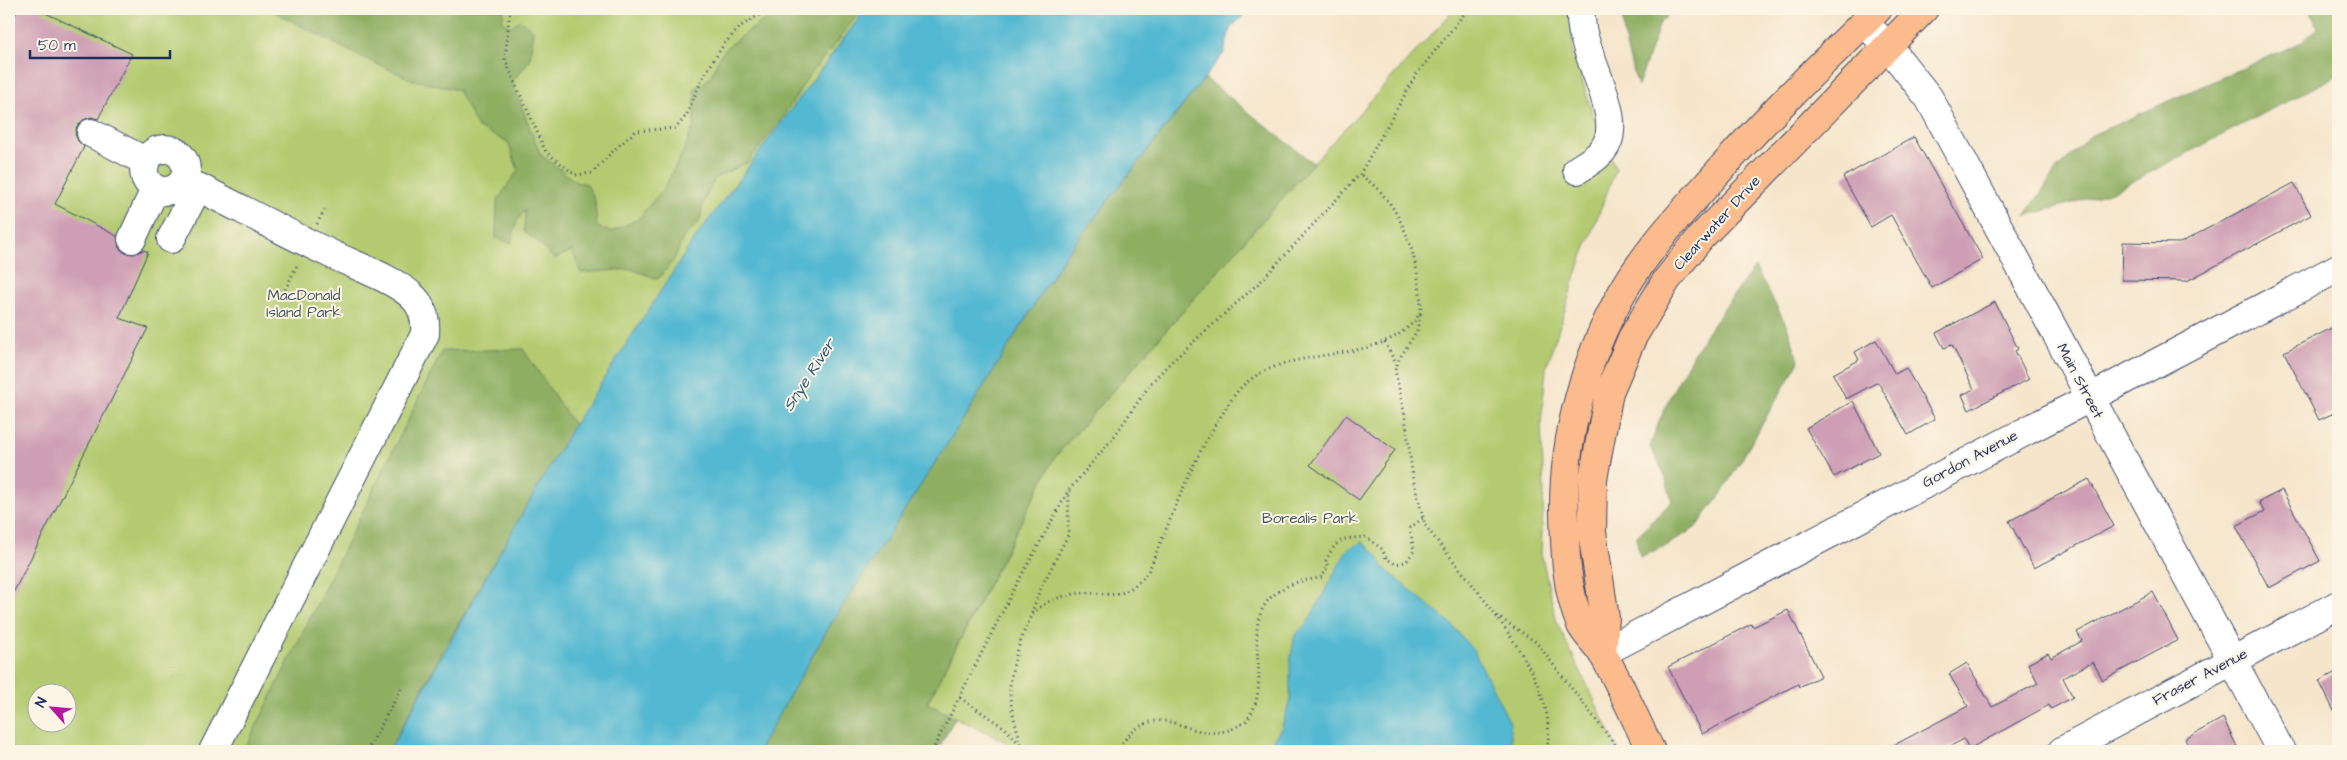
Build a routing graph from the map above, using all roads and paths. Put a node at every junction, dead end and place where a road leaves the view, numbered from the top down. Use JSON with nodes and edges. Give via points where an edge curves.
{"nodes":[{"id":1,"x":510,"y":9,"type":"edge"},
{"id":2,"x":769,"y":9,"type":"edge"},
{"id":3,"x":1468,"y":9,"type":"edge"},
{"id":4,"x":1580,"y":9,"type":"edge"},
{"id":5,"x":1924,"y":9,"type":"edge"},
{"id":6,"x":1871,"y":16,"type":"edge"},
{"id":7,"x":1887,"y":45,"type":"junction"},
{"id":8,"x":91,"y":133,"type":"dead end"},
{"id":9,"x":145,"y":161,"type":"junction"},
{"id":10,"x":1577,"y":170,"type":"dead end"},
{"id":11,"x":1360,"y":174,"type":"junction"},
{"id":12,"x":191,"y":183,"type":"junction"},
{"id":13,"x":155,"y":189,"type":"junction"},
{"id":14,"x":132,"y":239,"type":"dead end"},
{"id":15,"x":171,"y":239,"type":"dead end"},
{"id":16,"x":308,"y":243,"type":"junction"},
{"id":17,"x":2338,"y":268,"type":"edge"},
{"id":18,"x":283,"y":294,"type":"dead end"},
{"id":19,"x":1421,"y":312,"type":"junction"},
{"id":20,"x":1385,"y":342,"type":"junction"},
{"id":21,"x":1397,"y":365,"type":"junction"},
{"id":22,"x":2089,"y":397,"type":"junction"},
{"id":23,"x":1069,"y":490,"type":"junction"},
{"id":24,"x":1423,"y":518,"type":"junction"},
{"id":25,"x":2338,"y":605,"type":"edge"},
{"id":26,"x":1495,"y":614,"type":"junction"},
{"id":27,"x":1028,"y":624,"type":"junction"},
{"id":28,"x":1602,"y":652,"type":"junction"},
{"id":29,"x":2232,"y":660,"type":"junction"},
{"id":30,"x":401,"y":689,"type":"dead end"},
{"id":31,"x":960,"y":698,"type":"junction"},
{"id":32,"x":1162,"y":728,"type":"dead end"},
{"id":33,"x":1233,"y":734,"type":"dead end"},
{"id":34,"x":1021,"y":744,"type":"junction"},
{"id":35,"x":213,"y":751,"type":"edge"},
{"id":36,"x":367,"y":751,"type":"edge"},
{"id":37,"x":932,"y":751,"type":"edge"},
{"id":38,"x":1026,"y":751,"type":"edge"},
{"id":39,"x":1116,"y":751,"type":"edge"},
{"id":40,"x":1546,"y":751,"type":"edge"},
{"id":41,"x":1620,"y":751,"type":"edge"},
{"id":42,"x":1651,"y":751,"type":"edge"},
{"id":43,"x":2062,"y":751,"type":"edge"},
{"id":44,"x":2281,"y":751,"type":"edge"}],
"edges":[{"from":1,"to":2,"type":"path","via":[[505,60],[546,152],[575,175],[592,173],[636,130],[676,128],[686,116],[702,79],[724,44],[740,26]]},
{"from":3,"to":11,"type":"path","via":[[1416,75]]},
{"from":4,"to":10,"type":"street","via":[[1582,28],[1610,122],[1603,150]]},
{"from":5,"to":7,"type":"main road","name":"Clearwater Drive"},
{"from":6,"to":7,"type":"street","name":"Main Street"},
{"from":6,"to":28,"type":"main road","name":"Clearwater Drive","via":[[1772,114],[1666,230],[1624,291],[1604,331],[1577,404],[1564,497],[1565,550],[1573,594],[1582,626]]},
{"from":7,"to":22,"type":"street","name":"Main Street","via":[[1929,98]]},
{"from":7,"to":28,"type":"main road","name":"Clearwater Drive","via":[[1701,237],[1666,281],[1632,338],[1609,392],[1593,479],[1592,532],[1605,618]]},
{"from":8,"to":9,"type":"street"},
{"from":9,"to":12,"type":"street","via":[[155,151],[176,152],[186,163]]},
{"from":9,"to":13,"type":"street","via":[[144,177]]},
{"from":11,"to":19,"type":"path","via":[[1384,195],[1396,214],[1408,242]]},
{"from":11,"to":23,"type":"path","via":[[1261,281],[1151,383],[1113,438]]},
{"from":12,"to":13,"type":"street","via":[[172,191]]},
{"from":12,"to":15,"type":"street"},
{"from":12,"to":16,"type":"street"},
{"from":13,"to":14,"type":"street"},
{"from":16,"to":18,"type":"path"},
{"from":16,"to":35,"type":"street","via":[[392,283],[414,298],[422,310],[425,334]]},
{"from":17,"to":22,"type":"street","name":"Gordon Avenue"},
{"from":19,"to":20,"type":"path","via":[[1406,330]]},
{"from":19,"to":21,"type":"path","via":[[1417,331]]},
{"from":20,"to":21,"type":"path"},
{"from":20,"to":27,"type":"path","via":[[1300,359],[1271,368],[1246,383],[1212,429],[1148,572],[1138,584],[1126,592],[1070,595],[1053,600],[1038,610]]},
{"from":21,"to":24,"type":"path","via":[[1397,384]]},
{"from":22,"to":28,"type":"street","name":"Gordon Avenue"},
{"from":22,"to":29,"type":"street","name":"Main Street"},
{"from":23,"to":27,"type":"path","via":[[1068,535],[1039,592]]},
{"from":23,"to":31,"type":"path","via":[[1010,597]]},
{"from":24,"to":26,"type":"path","via":[[1443,550]]},
{"from":24,"to":33,"type":"path","via":[[1410,528],[1414,551],[1406,562],[1394,564],[1366,537],[1338,540],[1325,562],[1328,566],[1322,577],[1290,584],[1268,601],[1256,632],[1255,650],[1260,674],[1255,708]]},
{"from":25,"to":29,"type":"street","name":"Fraser Avenue"},
{"from":26,"to":40,"type":"path","via":[[1542,695],[1547,720]]},
{"from":26,"to":41,"type":"path","via":[[1536,642]]},
{"from":27,"to":34,"type":"path","via":[[1010,680],[1010,696]]},
{"from":28,"to":42,"type":"main road"},
{"from":29,"to":43,"type":"street","name":"Fraser Avenue"},
{"from":29,"to":44,"type":"street","name":"Main Street"},
{"from":30,"to":36,"type":"path"},
{"from":31,"to":34,"type":"path","via":[[1004,728]]},
{"from":31,"to":37,"type":"path"},
{"from":32,"to":39,"type":"path","via":[[1145,726]]},
{"from":34,"to":38,"type":"path"}]}
